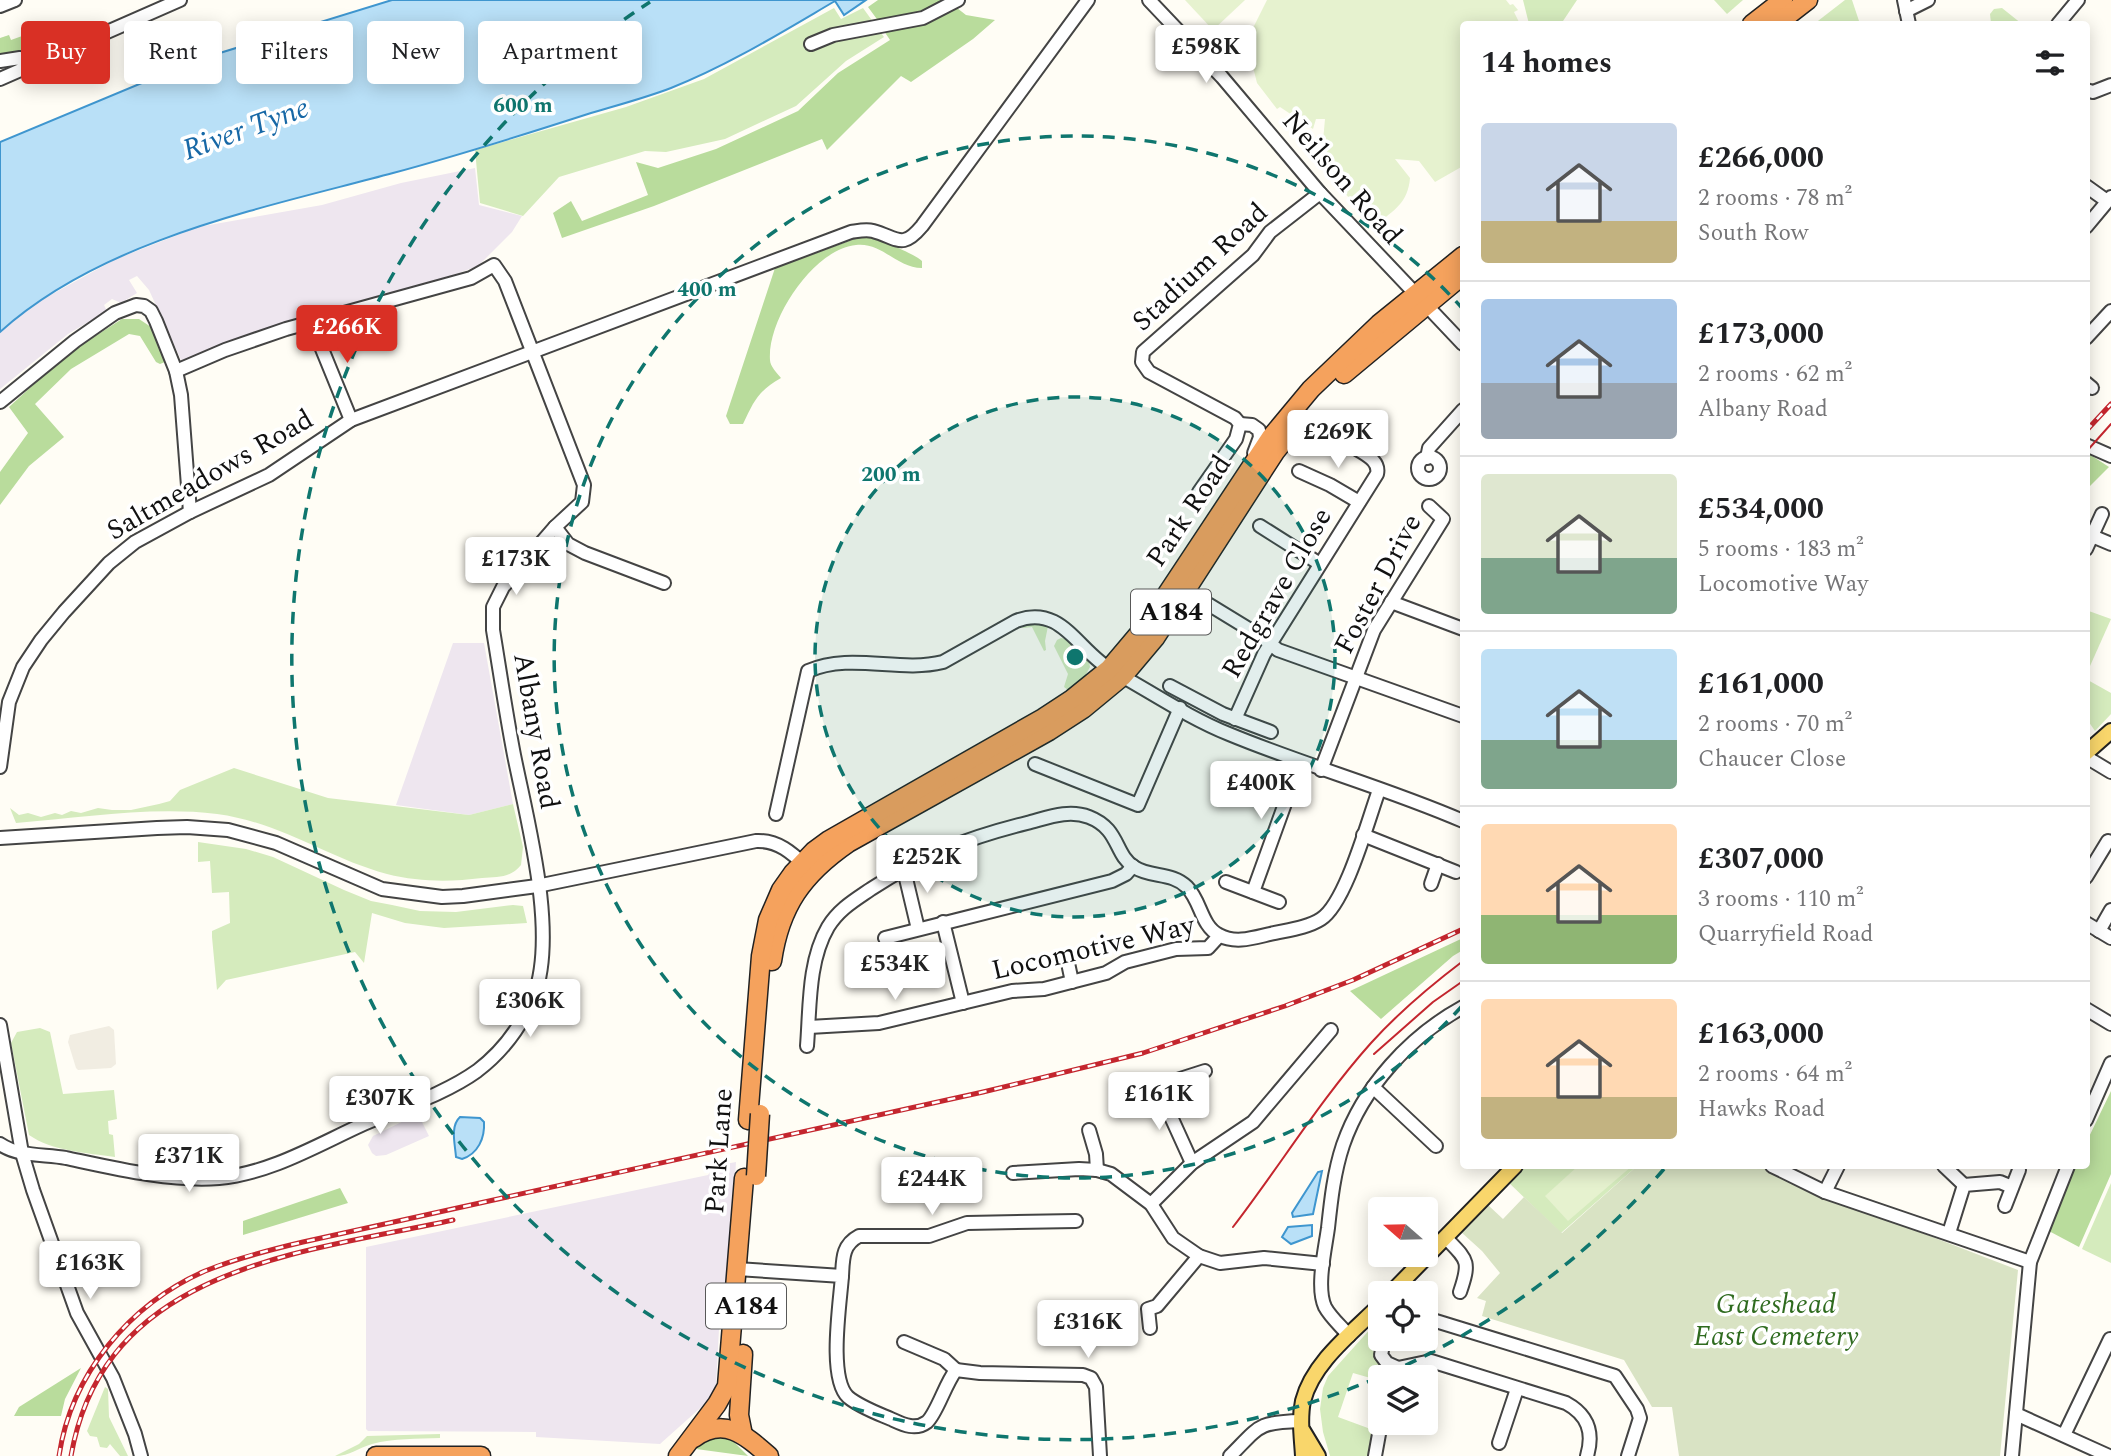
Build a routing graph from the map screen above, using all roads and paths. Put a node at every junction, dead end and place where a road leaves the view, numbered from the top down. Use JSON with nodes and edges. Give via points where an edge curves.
{"nodes":[{"id":1,"x":15,"y":0,"type":"edge"},
{"id":2,"x":180,"y":0,"type":"edge"},
{"id":3,"x":958,"y":0,"type":"edge"},
{"id":4,"x":1088,"y":0,"type":"edge"},
{"id":5,"x":1149,"y":0,"type":"edge"},
{"id":6,"x":1783,"y":0,"type":"edge"},
{"id":7,"x":1808,"y":0,"type":"edge"},
{"id":8,"x":1928,"y":0,"type":"edge"},
{"id":9,"x":2078,"y":0,"type":"edge"},
{"id":10,"x":0,"y":6,"type":"edge"},
{"id":11,"x":1907,"y":12,"type":"edge"},
{"id":12,"x":1756,"y":21,"type":"edge"},
{"id":13,"x":1781,"y":21,"type":"edge"},
{"id":14,"x":2060,"y":21,"type":"edge"},
{"id":15,"x":110,"y":30,"type":"edge"},
{"id":16,"x":811,"y":44,"type":"dead end"},
{"id":17,"x":21,"y":59,"type":"edge"},
{"id":18,"x":0,"y":61,"type":"edge"},
{"id":19,"x":21,"y":68,"type":"edge"},
{"id":20,"x":0,"y":79,"type":"edge"},
{"id":21,"x":2111,"y":85,"type":"edge"},
{"id":22,"x":2090,"y":91,"type":"edge"},
{"id":23,"x":2090,"y":188,"type":"edge"},
{"id":24,"x":1320,"y":193,"type":"junction"},
{"id":25,"x":2109,"y":199,"type":"edge"},
{"id":26,"x":2090,"y":222,"type":"edge"},
{"id":27,"x":1460,"y":260,"type":"edge"},
{"id":28,"x":1460,"y":277,"type":"edge"},
{"id":29,"x":1420,"y":300,"type":"junction"},
{"id":30,"x":2111,"y":311,"type":"edge"},
{"id":31,"x":311,"y":322,"type":"junction"},
{"id":32,"x":2090,"y":334,"type":"edge"},
{"id":33,"x":1460,"y":341,"type":"edge"},
{"id":34,"x":532,"y":352,"type":"junction"},
{"id":35,"x":176,"y":371,"type":"junction"},
{"id":36,"x":0,"y":402,"type":"edge"},
{"id":37,"x":1460,"y":413,"type":"edge"},
{"id":38,"x":351,"y":420,"type":"junction"},
{"id":39,"x":1240,"y":424,"type":"junction"},
{"id":40,"x":1371,"y":427,"type":"dead end"},
{"id":41,"x":2090,"y":448,"type":"edge"},
{"id":42,"x":2111,"y":456,"type":"edge"},
{"id":43,"x":1427,"y":458,"type":"dead end"},
{"id":44,"x":1251,"y":467,"type":"junction"},
{"id":45,"x":1299,"y":471,"type":"dead end"},
{"id":46,"x":1199,"y":492,"type":"dead end"},
{"id":47,"x":1359,"y":502,"type":"junction"},
{"id":48,"x":1429,"y":506,"type":"dead end"},
{"id":49,"x":190,"y":512,"type":"junction"},
{"id":50,"x":2102,"y":514,"type":"dead end"},
{"id":51,"x":1260,"y":526,"type":"dead end"},
{"id":52,"x":555,"y":527,"type":"junction"},
{"id":53,"x":2092,"y":536,"type":"junction"},
{"id":54,"x":2090,"y":540,"type":"edge"},
{"id":55,"x":2111,"y":544,"type":"edge"},
{"id":56,"x":1320,"y":564,"type":"junction"},
{"id":57,"x":664,"y":583,"type":"dead end"},
{"id":58,"x":1391,"y":602,"type":"junction"},
{"id":59,"x":1208,"y":604,"type":"dead end"},
{"id":60,"x":1167,"y":605,"type":"junction"},
{"id":61,"x":1460,"y":628,"type":"edge"},
{"id":62,"x":1269,"y":644,"type":"junction"},
{"id":63,"x":1116,"y":673,"type":"junction"},
{"id":64,"x":1355,"y":677,"type":"junction"},
{"id":65,"x":1170,"y":686,"type":"dead end"},
{"id":66,"x":1180,"y":708,"type":"junction"},
{"id":67,"x":1460,"y":715,"type":"edge"},
{"id":68,"x":1235,"y":719,"type":"junction"},
{"id":69,"x":2111,"y":731,"type":"edge"},
{"id":70,"x":1271,"y":732,"type":"dead end"},
{"id":71,"x":2090,"y":751,"type":"edge"},
{"id":72,"x":2090,"y":758,"type":"edge"},
{"id":73,"x":1300,"y":762,"type":"junction"},
{"id":74,"x":1035,"y":764,"type":"dead end"},
{"id":75,"x":0,"y":767,"type":"edge"},
{"id":76,"x":1321,"y":770,"type":"junction"},
{"id":77,"x":2111,"y":772,"type":"edge"},
{"id":78,"x":1379,"y":790,"type":"junction"},
{"id":79,"x":776,"y":814,"type":"dead end"},
{"id":80,"x":1460,"y":820,"type":"edge"},
{"id":81,"x":1363,"y":835,"type":"junction"},
{"id":82,"x":0,"y":838,"type":"edge"},
{"id":83,"x":2108,"y":841,"type":"dead end"},
{"id":84,"x":2092,"y":856,"type":"edge"},
{"id":85,"x":1438,"y":864,"type":"junction"},
{"id":86,"x":1133,"y":866,"type":"junction"},
{"id":87,"x":807,"y":867,"type":"junction"},
{"id":88,"x":904,"y":870,"type":"junction"},
{"id":89,"x":1456,"y":872,"type":"dead end"},
{"id":90,"x":1226,"y":882,"type":"dead end"},
{"id":91,"x":1431,"y":884,"type":"dead end"},
{"id":92,"x":537,"y":886,"type":"junction"},
{"id":93,"x":1252,"y":891,"type":"junction"},
{"id":94,"x":1279,"y":902,"type":"dead end"},
{"id":95,"x":2111,"y":911,"type":"edge"},
{"id":96,"x":943,"y":922,"type":"junction"},
{"id":97,"x":918,"y":929,"type":"junction"},
{"id":98,"x":2105,"y":934,"type":"edge"},
{"id":99,"x":1219,"y":936,"type":"junction"},
{"id":100,"x":885,"y":938,"type":"dead end"},
{"id":101,"x":1068,"y":963,"type":"dead end"},
{"id":102,"x":1072,"y":982,"type":"junction"},
{"id":103,"x":963,"y":1003,"type":"junction"},
{"id":104,"x":1460,"y":1009,"type":"edge"},
{"id":105,"x":2090,"y":1011,"type":"edge"},
{"id":106,"x":2111,"y":1024,"type":"edge"},
{"id":107,"x":0,"y":1025,"type":"edge"},
{"id":108,"x":809,"y":1027,"type":"junction"},
{"id":109,"x":1331,"y":1030,"type":"dead end"},
{"id":110,"x":807,"y":1046,"type":"dead end"},
{"id":111,"x":2111,"y":1063,"type":"edge"},
{"id":112,"x":1205,"y":1071,"type":"dead end"},
{"id":113,"x":1373,"y":1087,"type":"junction"},
{"id":114,"x":2091,"y":1091,"type":"edge"},
{"id":115,"x":1089,"y":1130,"type":"dead end"},
{"id":116,"x":0,"y":1144,"type":"edge"},
{"id":117,"x":1436,"y":1146,"type":"dead end"},
{"id":118,"x":22,"y":1153,"type":"junction"},
{"id":119,"x":41,"y":1155,"type":"junction"},
{"id":120,"x":1192,"y":1163,"type":"junction"},
{"id":121,"x":1512,"y":1169,"type":"edge"},
{"id":122,"x":1778,"y":1169,"type":"edge"},
{"id":123,"x":1836,"y":1169,"type":"edge"},
{"id":124,"x":1947,"y":1169,"type":"edge"},
{"id":125,"x":2067,"y":1169,"type":"edge"},
{"id":126,"x":1097,"y":1170,"type":"junction"},
{"id":127,"x":2019,"y":1171,"type":"dead end"},
{"id":128,"x":28,"y":1172,"type":"junction"},
{"id":129,"x":1013,"y":1173,"type":"dead end"},
{"id":130,"x":1964,"y":1185,"type":"junction"},
{"id":131,"x":2011,"y":1187,"type":"junction"},
{"id":132,"x":1825,"y":1192,"type":"junction"},
{"id":133,"x":1151,"y":1204,"type":"junction"},
{"id":134,"x":2004,"y":1206,"type":"dead end"},
{"id":135,"x":1076,"y":1221,"type":"dead end"},
{"id":136,"x":1949,"y":1233,"type":"junction"},
{"id":137,"x":1444,"y":1237,"type":"junction"},
{"id":138,"x":1199,"y":1256,"type":"junction"},
{"id":139,"x":2030,"y":1262,"type":"junction"},
{"id":140,"x":1323,"y":1264,"type":"junction"},
{"id":141,"x":743,"y":1269,"type":"junction"},
{"id":142,"x":842,"y":1276,"type":"junction"},
{"id":143,"x":1402,"y":1281,"type":"edge"},
{"id":144,"x":1460,"y":1292,"type":"dead end"},
{"id":145,"x":1368,"y":1317,"type":"edge"},
{"id":146,"x":1438,"y":1322,"type":"edge"},
{"id":147,"x":1150,"y":1328,"type":"dead end"},
{"id":148,"x":1349,"y":1336,"type":"junction"},
{"id":149,"x":2110,"y":1339,"type":"edge"},
{"id":150,"x":904,"y":1342,"type":"dead end"},
{"id":151,"x":1421,"y":1365,"type":"edge"},
{"id":152,"x":956,"y":1370,"type":"junction"},
{"id":153,"x":1517,"y":1389,"type":"junction"},
{"id":154,"x":2016,"y":1413,"type":"junction"},
{"id":155,"x":1301,"y":1425,"type":"junction"},
{"id":156,"x":135,"y":1434,"type":"junction"},
{"id":157,"x":1379,"y":1435,"type":"edge"},
{"id":158,"x":2064,"y":1435,"type":"junction"},
{"id":159,"x":743,"y":1436,"type":"junction"},
{"id":160,"x":1499,"y":1443,"type":"dead end"},
{"id":161,"x":683,"y":1449,"type":"edge"},
{"id":162,"x":141,"y":1456,"type":"edge"},
{"id":163,"x":149,"y":1456,"type":"edge"},
{"id":164,"x":376,"y":1456,"type":"edge"},
{"id":165,"x":481,"y":1456,"type":"edge"},
{"id":166,"x":769,"y":1456,"type":"edge"},
{"id":167,"x":1100,"y":1456,"type":"edge"},
{"id":168,"x":1230,"y":1456,"type":"edge"},
{"id":169,"x":1303,"y":1456,"type":"edge"},
{"id":170,"x":1318,"y":1456,"type":"edge"},
{"id":171,"x":1375,"y":1456,"type":"edge"},
{"id":172,"x":1587,"y":1456,"type":"edge"},
{"id":173,"x":1628,"y":1456,"type":"edge"},
{"id":174,"x":2012,"y":1456,"type":"edge"},
{"id":175,"x":2109,"y":1456,"type":"edge"}],
"edges":[{"from":1,"to":10,"type":"street"},
{"from":2,"to":15,"type":"street"},
{"from":3,"to":16,"type":"street","via":[[923,18],[833,35]]},
{"from":4,"to":34,"type":"street","name":"Saltmeadows Road","via":[[908,240],[897,241],[873,231],[851,232]]},
{"from":5,"to":24,"type":"street","name":"Neilson Road","via":[[1222,77]]},
{"from":6,"to":12,"type":"highway"},
{"from":7,"to":13,"type":"highway"},
{"from":8,"to":11,"type":"street"},
{"from":9,"to":14,"type":"street"},
{"from":17,"to":18,"type":"street"},
{"from":19,"to":20,"type":"street"},
{"from":21,"to":22,"type":"street"},
{"from":23,"to":25,"type":"street"},
{"from":24,"to":29,"type":"street","name":"Neilson Road"},
{"from":24,"to":39,"type":"street","name":"Stadium Road","via":[[1270,232],[1253,255],[1143,352],[1142,362],[1149,372]]},
{"from":25,"to":26,"type":"street"},
{"from":27,"to":29,"type":"highway","name":"Park Road","number":"A184"},
{"from":28,"to":29,"type":"highway","name":"Park Road","number":"A184"},
{"from":29,"to":33,"type":"street","name":"Neilson Road"},
{"from":29,"to":44,"type":"highway","name":"Park Road","number":"A184","via":[[1379,324],[1311,389]]},
{"from":29,"to":60,"type":"highway","name":"Park Road","number":"A184","via":[[1320,398],[1275,452]]},
{"from":30,"to":32,"type":"street"},
{"from":31,"to":34,"type":"street","name":"Albany Road","via":[[440,288],[494,265],[505,281]]},
{"from":31,"to":35,"type":"street"},
{"from":31,"to":38,"type":"street"},
{"from":34,"to":38,"type":"street","name":"Saltmeadows Road"},
{"from":34,"to":52,"type":"street","name":"Albany Road","via":[[584,485],[582,502]]},
{"from":35,"to":36,"type":"street","via":[[151,311],[136,305],[115,313],[75,341]]},
{"from":35,"to":49,"type":"street"},
{"from":37,"to":43,"type":"street","via":[[1429,448]]},
{"from":38,"to":49,"type":"street","name":"Saltmeadows Road","via":[[269,475]]},
{"from":39,"to":44,"type":"street","via":[[1259,430]]},
{"from":39,"to":46,"type":"street","via":[[1236,439]]},
{"from":40,"to":47,"type":"street","name":"Redgrave Close","via":[[1357,449],[1378,469]]},
{"from":41,"to":42,"type":"street"},
{"from":44,"to":60,"type":"highway","name":"Park Road","number":"A184"},
{"from":45,"to":47,"type":"street"},
{"from":47,"to":56,"type":"street","name":"Redgrave Close"},
{"from":48,"to":58,"type":"street","name":"Foster Drive","via":[[1443,519]]},
{"from":49,"to":75,"type":"street","name":"Saltmeadows Road","via":[[109,562],[41,639],[9,702]]},
{"from":50,"to":53,"type":"street"},
{"from":51,"to":56,"type":"street"},
{"from":52,"to":57,"type":"street","via":[[568,544],[584,553]]},
{"from":52,"to":92,"type":"street","name":"Albany Road","via":[[503,587],[493,607],[493,630]]},
{"from":53,"to":54,"type":"street"},
{"from":53,"to":55,"type":"street"},
{"from":56,"to":62,"type":"street","name":"Redgrave Close"},
{"from":58,"to":61,"type":"street"},
{"from":58,"to":64,"type":"street","name":"Foster Drive"},
{"from":59,"to":62,"type":"street"},
{"from":60,"to":63,"type":"highway","name":"Park Road","number":"A184","via":[[1147,624]]},
{"from":62,"to":64,"type":"street"},
{"from":62,"to":68,"type":"street","name":"Redgrave Close"},
{"from":63,"to":66,"type":"street"},
{"from":63,"to":79,"type":"street","via":[[1052,619],[1042,616],[1016,621],[931,665],[822,665],[808,671]]},
{"from":63,"to":87,"type":"highway","name":"Park Road","number":"A184","via":[[854,824],[821,845]]},
{"from":64,"to":67,"type":"street"},
{"from":64,"to":76,"type":"street","name":"Foster Drive"},
{"from":65,"to":68,"type":"street"},
{"from":66,"to":73,"type":"street","via":[[1227,734]]},
{"from":66,"to":74,"type":"street","via":[[1138,805]]},
{"from":68,"to":70,"type":"street"},
{"from":69,"to":71,"type":"main road"},
{"from":72,"to":77,"type":"street"},
{"from":73,"to":76,"type":"street"},
{"from":73,"to":93,"type":"street"},
{"from":76,"to":78,"type":"street"},
{"from":78,"to":80,"type":"street"},
{"from":78,"to":81,"type":"street"},
{"from":81,"to":85,"type":"street"},
{"from":81,"to":99,"type":"street","via":[[1337,903],[1323,918],[1245,940]]},
{"from":82,"to":92,"type":"street","via":[[207,828],[260,837],[382,889],[463,896]]},
{"from":83,"to":84,"type":"street"},
{"from":85,"to":89,"type":"street"},
{"from":85,"to":91,"type":"street"},
{"from":86,"to":88,"type":"street","via":[[1105,827],[1073,813],[964,840]]},
{"from":86,"to":96,"type":"street","via":[[1112,881]]},
{"from":86,"to":99,"type":"street","via":[[1183,884]]},
{"from":87,"to":92,"type":"street","via":[[789,851],[756,841]]},
{"from":87,"to":141,"type":"highway","name":"Park Lane","number":"A184","via":[[780,890],[764,937]]},
{"from":88,"to":97,"type":"street"},
{"from":88,"to":108,"type":"street","via":[[846,906],[826,930],[816,964]]},
{"from":90,"to":93,"type":"street"},
{"from":92,"to":119,"type":"street","name":"Albany Road","via":[[543,921],[534,994],[519,1026],[498,1052],[453,1085],[285,1161],[236,1175],[158,1175]]},
{"from":93,"to":94,"type":"street"},
{"from":95,"to":98,"type":"street"},
{"from":96,"to":97,"type":"street"},
{"from":96,"to":103,"type":"street"},
{"from":97,"to":100,"type":"street"},
{"from":99,"to":102,"type":"street","name":"Locomotive Way","via":[[1208,948],[1176,949]]},
{"from":101,"to":102,"type":"street"},
{"from":102,"to":103,"type":"street","name":"Locomotive Way"},
{"from":103,"to":108,"type":"street","name":"Locomotive Way","via":[[879,1023]]},
{"from":104,"to":113,"type":"street","via":[[1411,1045]]},
{"from":105,"to":106,"type":"street"},
{"from":107,"to":118,"type":"street"},
{"from":108,"to":110,"type":"street"},
{"from":109,"to":120,"type":"street","via":[[1253,1122]]},
{"from":111,"to":114,"type":"street"},
{"from":112,"to":120,"type":"street","via":[[1154,1087]]},
{"from":113,"to":117,"type":"street"},
{"from":113,"to":140,"type":"street","via":[[1343,1144]]},
{"from":115,"to":126,"type":"street"},
{"from":116,"to":118,"type":"street","name":"Albany Road"},
{"from":118,"to":119,"type":"street","name":"Albany Road"},
{"from":118,"to":128,"type":"street"},
{"from":119,"to":128,"type":"street"},
{"from":120,"to":133,"type":"street"},
{"from":121,"to":137,"type":"main road"},
{"from":122,"to":132,"type":"street"},
{"from":123,"to":132,"type":"street"},
{"from":124,"to":130,"type":"street"},
{"from":125,"to":139,"type":"street"},
{"from":126,"to":129,"type":"street"},
{"from":126,"to":133,"type":"street","via":[[1111,1174]]},
{"from":127,"to":131,"type":"street"},
{"from":128,"to":156,"type":"street","via":[[76,1313],[113,1378]]},
{"from":130,"to":131,"type":"street","via":[[2000,1182]]},
{"from":130,"to":136,"type":"street"},
{"from":131,"to":134,"type":"street"},
{"from":132,"to":136,"type":"street"},
{"from":133,"to":138,"type":"street","via":[[1173,1238]]},
{"from":135,"to":142,"type":"street","via":[[967,1223],[929,1236],[859,1236],[845,1249]]},
{"from":136,"to":139,"type":"street"},
{"from":137,"to":143,"type":"main road"},
{"from":137,"to":144,"type":"street","via":[[1466,1262]]},
{"from":138,"to":140,"type":"street","via":[[1220,1264],[1264,1258]]},
{"from":138,"to":147,"type":"street","via":[[1157,1306],[1148,1309]]},
{"from":139,"to":154,"type":"street"},
{"from":140,"to":148,"type":"street","via":[[1325,1307]]},
{"from":141,"to":142,"type":"street"},
{"from":141,"to":159,"type":"highway","name":"Park Lane","number":"A184","via":[[739,1415]]},
{"from":141,"to":161,"type":"highway","name":"Park Lane","number":"A184","via":[[727,1386]]},
{"from":142,"to":152,"type":"street","via":[[836,1366],[848,1397],[903,1424],[920,1425],[931,1417]]},
{"from":145,"to":148,"type":"main road"},
{"from":146,"to":173,"type":"street","via":[[1615,1377],[1640,1418]]},
{"from":148,"to":155,"type":"main road","via":[[1311,1383]]},
{"from":149,"to":158,"type":"street"},
{"from":150,"to":152,"type":"street","via":[[944,1359]]},
{"from":151,"to":153,"type":"street","via":[[1431,1362]]},
{"from":152,"to":167,"type":"street","via":[[1091,1378],[1096,1387]]},
{"from":153,"to":160,"type":"street"},
{"from":153,"to":172,"type":"street","via":[[1566,1403],[1582,1414],[1590,1432]]},
{"from":154,"to":158,"type":"street"},
{"from":154,"to":174,"type":"street"},
{"from":155,"to":168,"type":"street","via":[[1265,1424]]},
{"from":155,"to":169,"type":"main road"},
{"from":155,"to":170,"type":"main road"},
{"from":156,"to":162,"type":"street"},
{"from":156,"to":163,"type":"street"},
{"from":157,"to":171,"type":"street"},
{"from":158,"to":175,"type":"street"},
{"from":159,"to":161,"type":"highway","name":"Park Lane","via":[[716,1427]]},
{"from":159,"to":166,"type":"highway","name":"Park Lane"},
{"from":164,"to":165,"type":"highway"}]}
